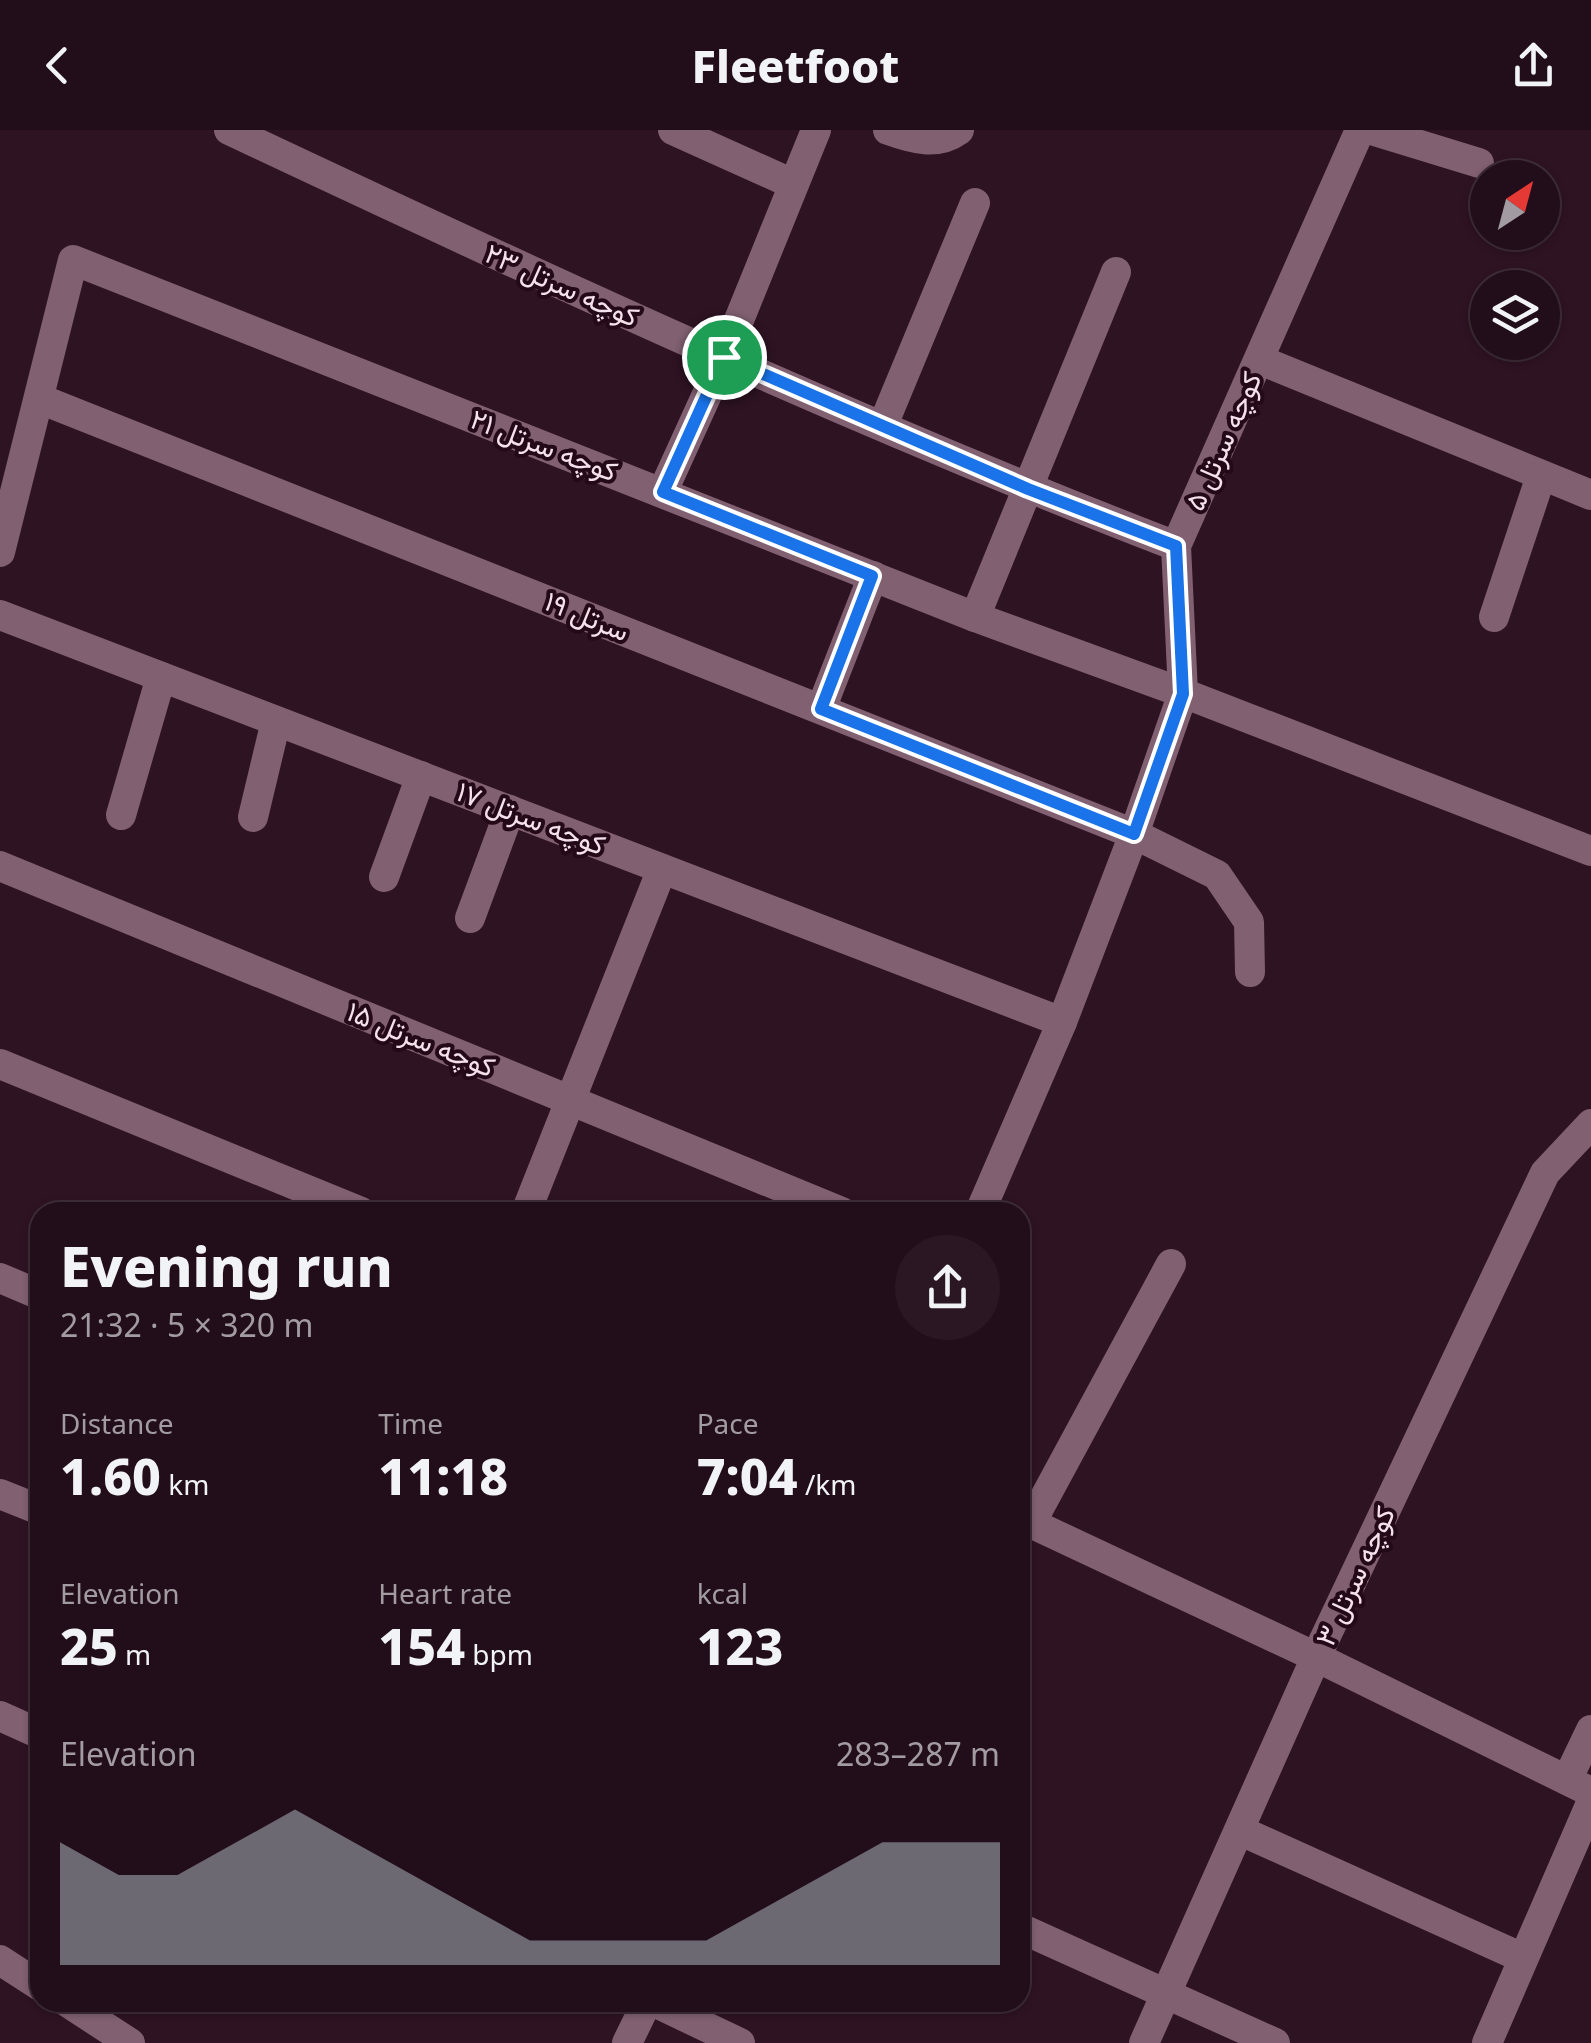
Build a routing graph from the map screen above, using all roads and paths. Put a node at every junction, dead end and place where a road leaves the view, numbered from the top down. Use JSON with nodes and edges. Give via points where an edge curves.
{"nodes":[{"id":1,"x":229,"y":130,"type":"edge"},
{"id":2,"x":673,"y":130,"type":"edge"},
{"id":3,"x":816,"y":130,"type":"edge"},
{"id":4,"x":888,"y":130,"type":"edge"},
{"id":5,"x":959,"y":130,"type":"edge"},
{"id":6,"x":1360,"y":130,"type":"edge"},
{"id":7,"x":1371,"y":130,"type":"edge"},
{"id":8,"x":1472,"y":160,"type":"edge"},
{"id":9,"x":793,"y":184,"type":"junction"},
{"id":10,"x":975,"y":204,"type":"dead end"},
{"id":11,"x":1116,"y":272,"type":"dead end"},
{"id":12,"x":724,"y":357,"type":"junction"},
{"id":13,"x":1260,"y":360,"type":"junction"},
{"id":14,"x":40,"y":399,"type":"junction"},
{"id":15,"x":883,"y":424,"type":"junction"},
{"id":16,"x":1541,"y":476,"type":"junction"},
{"id":17,"x":1028,"y":489,"type":"junction"},
{"id":18,"x":663,"y":492,"type":"junction"},
{"id":19,"x":1591,"y":495,"type":"edge"},
{"id":20,"x":1176,"y":546,"type":"junction"},
{"id":21,"x":0,"y":552,"type":"edge"},
{"id":22,"x":872,"y":576,"type":"junction"},
{"id":23,"x":0,"y":615,"type":"edge"},
{"id":24,"x":975,"y":617,"type":"junction"},
{"id":25,"x":1494,"y":618,"type":"dead end"},
{"id":26,"x":161,"y":677,"type":"junction"},
{"id":27,"x":1183,"y":694,"type":"junction"},
{"id":28,"x":821,"y":709,"type":"junction"},
{"id":29,"x":276,"y":721,"type":"junction"},
{"id":30,"x":421,"y":776,"type":"junction"},
{"id":31,"x":510,"y":810,"type":"junction"},
{"id":32,"x":121,"y":815,"type":"dead end"},
{"id":33,"x":253,"y":817,"type":"dead end"},
{"id":34,"x":1134,"y":834,"type":"junction"},
{"id":35,"x":1591,"y":851,"type":"edge"},
{"id":36,"x":0,"y":866,"type":"edge"},
{"id":37,"x":662,"y":869,"type":"junction"},
{"id":38,"x":384,"y":877,"type":"dead end"},
{"id":39,"x":470,"y":918,"type":"dead end"},
{"id":40,"x":1250,"y":972,"type":"dead end"},
{"id":41,"x":1062,"y":1022,"type":"junction"},
{"id":42,"x":0,"y":1064,"type":"edge"},
{"id":43,"x":571,"y":1101,"type":"junction"},
{"id":44,"x":1591,"y":1124,"type":"edge"},
{"id":45,"x":337,"y":1202,"type":"edge"},
{"id":46,"x":530,"y":1202,"type":"edge"},
{"id":47,"x":818,"y":1202,"type":"edge"},
{"id":48,"x":984,"y":1202,"type":"edge"},
{"id":49,"x":1170,"y":1264,"type":"dead end"},
{"id":50,"x":0,"y":1278,"type":"edge"},
{"id":51,"x":30,"y":1291,"type":"edge"},
{"id":52,"x":0,"y":1494,"type":"edge"},
{"id":53,"x":30,"y":1506,"type":"edge"},
{"id":54,"x":1030,"y":1511,"type":"edge"},
{"id":55,"x":1030,"y":1522,"type":"edge"},
{"id":56,"x":1316,"y":1657,"type":"junction"},
{"id":57,"x":0,"y":1716,"type":"edge"},
{"id":58,"x":30,"y":1730,"type":"edge"},
{"id":59,"x":1591,"y":1730,"type":"edge"},
{"id":60,"x":1579,"y":1786,"type":"edge"},
{"id":61,"x":1591,"y":1803,"type":"edge"},
{"id":62,"x":1241,"y":1831,"type":"junction"},
{"id":63,"x":1030,"y":1933,"type":"edge"},
{"id":64,"x":1523,"y":1958,"type":"junction"},
{"id":65,"x":0,"y":1960,"type":"edge"},
{"id":66,"x":30,"y":1980,"type":"edge"},
{"id":67,"x":1166,"y":1994,"type":"junction"},
{"id":68,"x":82,"y":2012,"type":"edge"},
{"id":69,"x":645,"y":2012,"type":"edge"},
{"id":70,"x":673,"y":2012,"type":"edge"},
{"id":71,"x":130,"y":2043,"type":"edge"},
{"id":72,"x":627,"y":2043,"type":"edge"},
{"id":73,"x":740,"y":2043,"type":"edge"},
{"id":74,"x":1144,"y":2043,"type":"edge"},
{"id":75,"x":1275,"y":2043,"type":"edge"},
{"id":76,"x":1487,"y":2043,"type":"edge"}],
"edges":[{"from":1,"to":12,"type":"street","name":"کوچه سرتل ۲۳"},
{"from":2,"to":9,"type":"street"},
{"from":3,"to":9,"type":"street"},
{"from":4,"to":5,"type":"street","via":[[914,140],[940,140]]},
{"from":6,"to":13,"type":"street","name":"کوچه سرتل ۵"},
{"from":7,"to":8,"type":"street"},
{"from":9,"to":12,"type":"street"},
{"from":10,"to":15,"type":"street"},
{"from":11,"to":17,"type":"street"},
{"from":12,"to":15,"type":"street","name":"کوچه سرتل ۲۳"},
{"from":12,"to":18,"type":"street"},
{"from":13,"to":16,"type":"street"},
{"from":13,"to":20,"type":"street","name":"کوچه سرتل ۵"},
{"from":14,"to":18,"type":"street","name":"کوچه سرتل ۲۱","via":[[73,260]]},
{"from":14,"to":21,"type":"street"},
{"from":14,"to":28,"type":"street","name":"سرتل ۱۹"},
{"from":15,"to":17,"type":"street","name":"کوچه سرتل ۲۳"},
{"from":16,"to":19,"type":"street"},
{"from":16,"to":25,"type":"street"},
{"from":17,"to":20,"type":"street","name":"کوچه سرتل ۲۳"},
{"from":17,"to":24,"type":"street"},
{"from":18,"to":22,"type":"street","name":"کوچه سرتل ۲۱"},
{"from":20,"to":27,"type":"street","name":"کوچه سرتل ۵"},
{"from":22,"to":24,"type":"street","name":"کوچه سرتل ۲۱"},
{"from":22,"to":28,"type":"street"},
{"from":23,"to":26,"type":"street","name":"کوچه سرتل ۱۷"},
{"from":24,"to":27,"type":"street","name":"کوچه سرتل ۲۱"},
{"from":26,"to":29,"type":"street","name":"کوچه سرتل ۱۷"},
{"from":26,"to":32,"type":"street"},
{"from":27,"to":34,"type":"street","name":"کوچه سرتل ۵"},
{"from":27,"to":35,"type":"street","name":"کوچه سرتل ۲۱"},
{"from":28,"to":34,"type":"street","name":"سرتل ۱۹"},
{"from":29,"to":30,"type":"street","name":"کوچه سرتل ۱۷"},
{"from":29,"to":33,"type":"street"},
{"from":30,"to":31,"type":"street","name":"کوچه سرتل ۱۷"},
{"from":30,"to":38,"type":"street"},
{"from":31,"to":37,"type":"street","name":"کوچه سرتل ۱۷"},
{"from":31,"to":39,"type":"street"},
{"from":34,"to":40,"type":"street","name":"سرتل ۱۹","via":[[1217,876],[1249,922]]},
{"from":34,"to":41,"type":"street","name":"کوچه سرتل ۵"},
{"from":36,"to":43,"type":"street","name":"کوچه سرتل ۱۵"},
{"from":37,"to":41,"type":"street","name":"کوچه سرتل ۱۷"},
{"from":37,"to":43,"type":"street"},
{"from":41,"to":48,"type":"street","name":"کوچه سرتل ۵"},
{"from":42,"to":45,"type":"street"},
{"from":43,"to":46,"type":"street"},
{"from":43,"to":47,"type":"street","name":"کوچه سرتل ۱۵"},
{"from":44,"to":56,"type":"street","name":"کوچه سرتل ۳","via":[[1545,1173]]},
{"from":49,"to":54,"type":"street"},
{"from":50,"to":51,"type":"street"},
{"from":52,"to":53,"type":"street"},
{"from":55,"to":56,"type":"street"},
{"from":56,"to":60,"type":"street"},
{"from":56,"to":62,"type":"street","name":"کوچه سرتل ۳"},
{"from":57,"to":58,"type":"street"},
{"from":59,"to":60,"type":"street"},
{"from":61,"to":64,"type":"street"},
{"from":62,"to":64,"type":"street"},
{"from":62,"to":67,"type":"street","name":"کوچه سرتل ۳"},
{"from":63,"to":67,"type":"street"},
{"from":64,"to":76,"type":"street"},
{"from":65,"to":66,"type":"street"},
{"from":67,"to":74,"type":"street","name":"کوچه سرتل ۳"},
{"from":67,"to":75,"type":"street"},
{"from":68,"to":71,"type":"street"},
{"from":69,"to":72,"type":"street"},
{"from":70,"to":73,"type":"street"}]}
